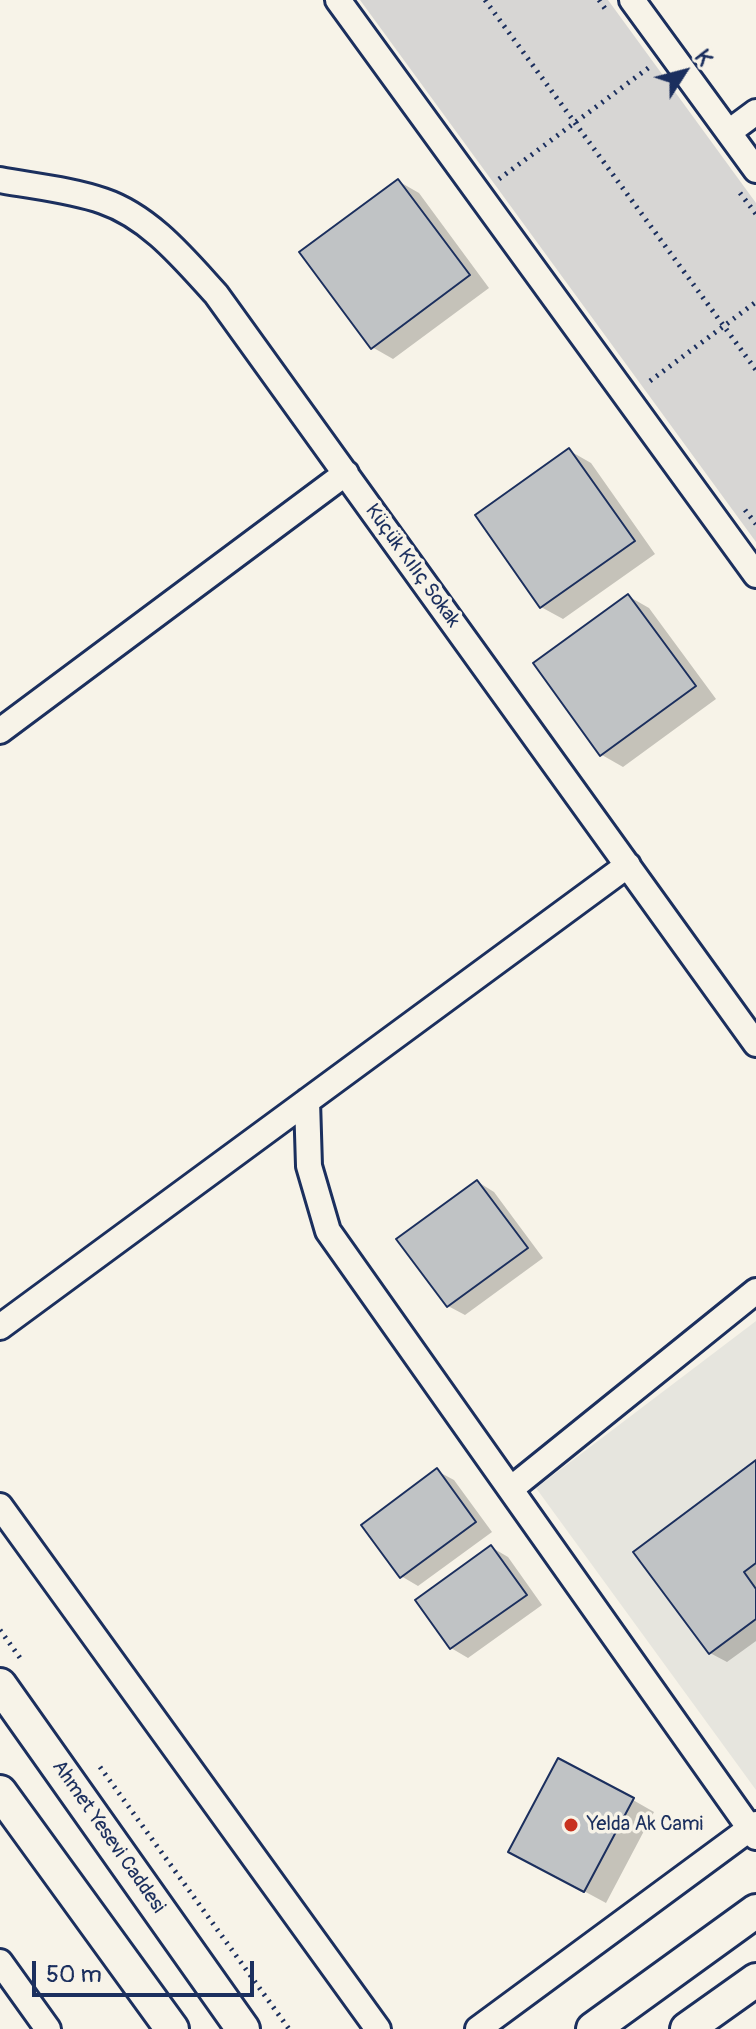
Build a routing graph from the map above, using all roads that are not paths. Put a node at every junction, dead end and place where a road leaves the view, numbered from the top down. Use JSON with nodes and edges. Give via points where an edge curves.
{"nodes":[{"id":1,"x":338,"y":0,"type":"edge"},
{"id":2,"x":632,"y":0,"type":"edge"},
{"id":3,"x":756,"y":112,"type":"edge"},
{"id":4,"x":729,"y":132,"type":"junction"},
{"id":5,"x":756,"y":170,"type":"edge"},
{"id":6,"x":0,"y":180,"type":"edge"},
{"id":7,"x":346,"y":473,"type":"junction"},
{"id":8,"x":756,"y":575,"type":"edge"},
{"id":9,"x":0,"y":731,"type":"edge"},
{"id":10,"x":628,"y":865,"type":"junction"},
{"id":11,"x":756,"y":1044,"type":"edge"},
{"id":12,"x":307,"y":1101,"type":"junction"},
{"id":13,"x":756,"y":1291,"type":"edge"},
{"id":14,"x":0,"y":1327,"type":"edge"},
{"id":15,"x":512,"y":1488,"type":"junction"},
{"id":16,"x":0,"y":1506,"type":"edge"},
{"id":17,"x":0,"y":1685,"type":"edge"},
{"id":18,"x":0,"y":1792,"type":"edge"},
{"id":19,"x":754,"y":1830,"type":"edge"},
{"id":20,"x":756,"y":1911,"type":"edge"},
{"id":21,"x":0,"y":1962,"type":"edge"},
{"id":22,"x":756,"y":1980,"type":"edge"},
{"id":23,"x":48,"y":2029,"type":"edge"},
{"id":24,"x":172,"y":2029,"type":"edge"},
{"id":25,"x":243,"y":2029,"type":"edge"},
{"id":26,"x":378,"y":2029,"type":"edge"},
{"id":27,"x":478,"y":2029,"type":"edge"},
{"id":28,"x":593,"y":2029,"type":"edge"},
{"id":29,"x":687,"y":2029,"type":"edge"}],
"edges":[{"from":1,"to":8,"type":"street"},
{"from":2,"to":4,"type":"street"},
{"from":3,"to":4,"type":"street"},
{"from":4,"to":5,"type":"street"},
{"from":6,"to":7,"type":"street","name":"Küçük Kılıç Sokak","via":[[104,201],[172,245],[216,294]]},
{"from":7,"to":9,"type":"street"},
{"from":7,"to":10,"type":"street","name":"Küçük Kılıç Sokak"},
{"from":10,"to":11,"type":"street","name":"Küçük Kılıç Sokak"},
{"from":10,"to":12,"type":"street"},
{"from":12,"to":14,"type":"street"},
{"from":12,"to":15,"type":"street","via":[[309,1166],[328,1231]]},
{"from":13,"to":15,"type":"street"},
{"from":15,"to":19,"type":"street"},
{"from":16,"to":26,"type":"street"},
{"from":17,"to":25,"type":"main road","name":"Ahmet Yesevi Caddesi"},
{"from":18,"to":24,"type":"main road"},
{"from":19,"to":27,"type":"street"},
{"from":20,"to":28,"type":"main road"},
{"from":21,"to":23,"type":"street"},
{"from":22,"to":29,"type":"main road"}]}
